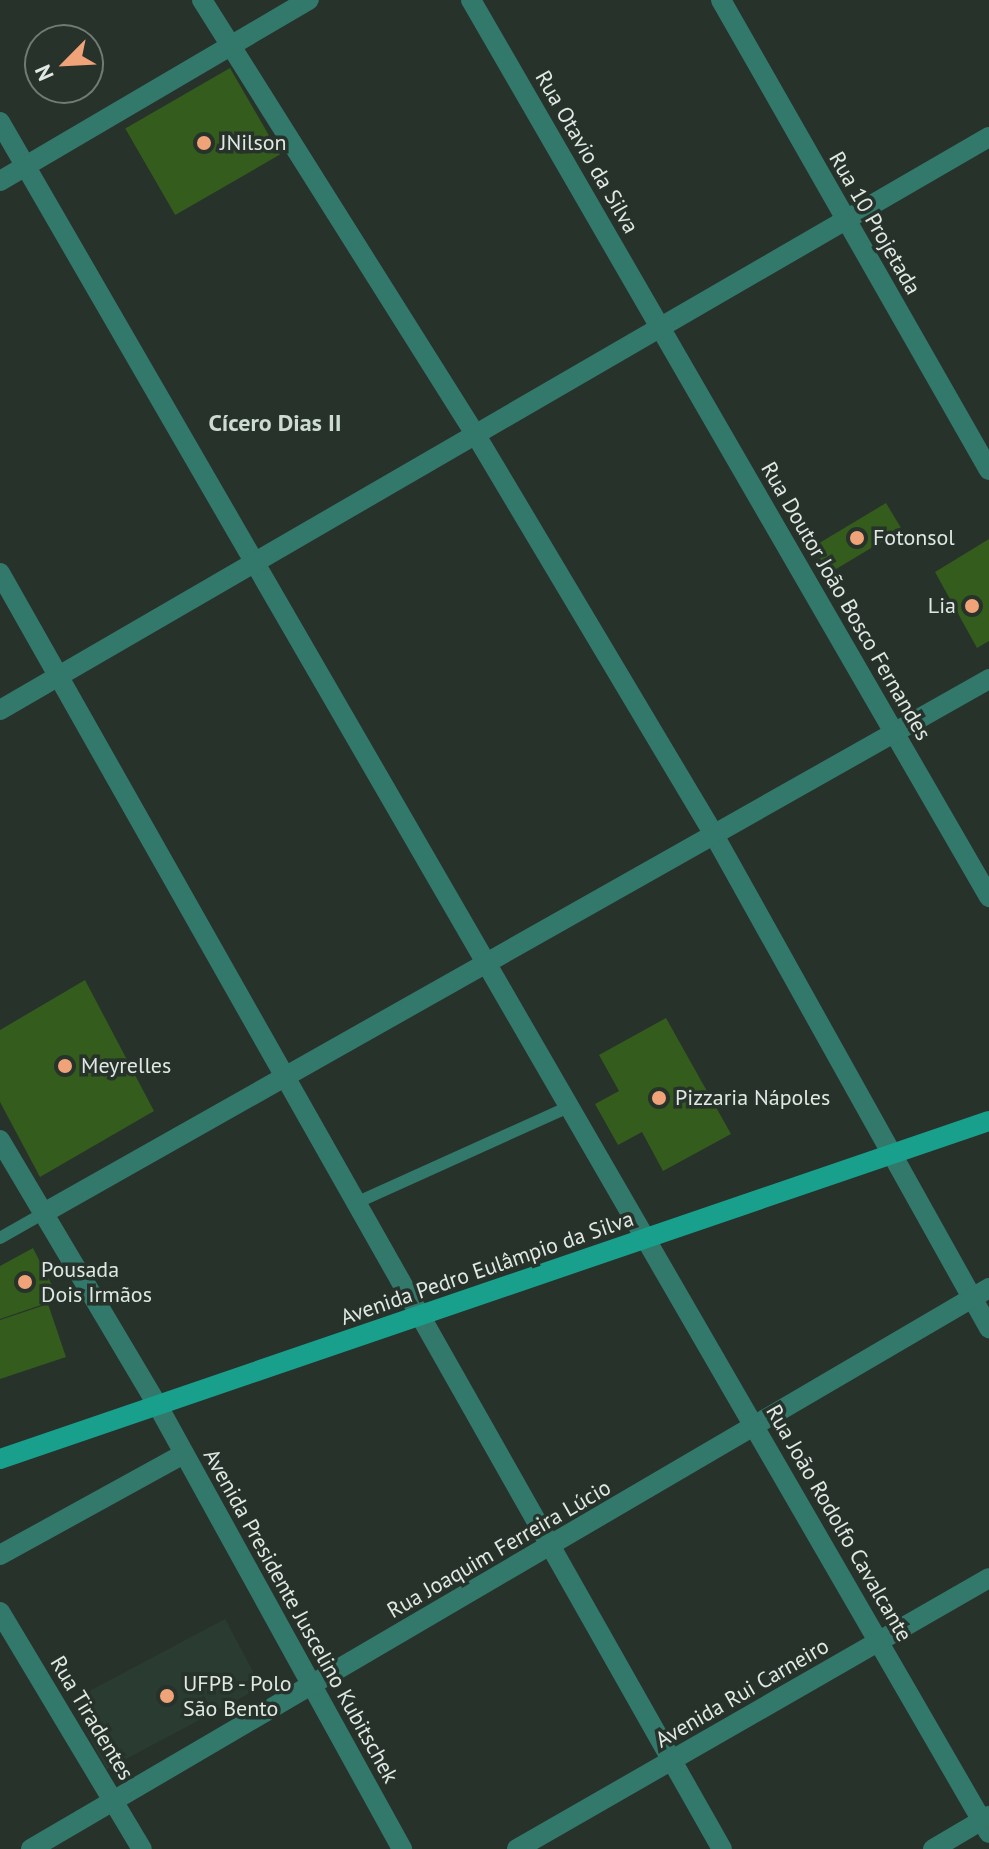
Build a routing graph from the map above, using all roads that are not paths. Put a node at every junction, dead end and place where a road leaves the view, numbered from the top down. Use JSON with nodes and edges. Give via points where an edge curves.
{"nodes":[{"id":1,"x":202,"y":0,"type":"edge"},
{"id":2,"x":309,"y":0,"type":"edge"},
{"id":3,"x":471,"y":0,"type":"edge"},
{"id":4,"x":721,"y":0,"type":"edge"},
{"id":5,"x":228,"y":48,"type":"junction"},
{"id":6,"x":0,"y":122,"type":"edge"},
{"id":7,"x":989,"y":137,"type":"edge"},
{"id":8,"x":26,"y":166,"type":"junction"},
{"id":9,"x":0,"y":181,"type":"edge"},
{"id":10,"x":846,"y":221,"type":"junction"},
{"id":11,"x":661,"y":328,"type":"junction"},
{"id":12,"x":477,"y":437,"type":"junction"},
{"id":13,"x":989,"y":470,"type":"edge"},
{"id":14,"x":257,"y":564,"type":"junction"},
{"id":15,"x":0,"y":573,"type":"edge"},
{"id":16,"x":60,"y":679,"type":"junction"},
{"id":17,"x":989,"y":679,"type":"edge"},
{"id":18,"x":0,"y":710,"type":"edge"},
{"id":19,"x":894,"y":733,"type":"junction"},
{"id":20,"x":714,"y":835,"type":"junction"},
{"id":21,"x":989,"y":897,"type":"edge"},
{"id":22,"x":489,"y":962,"type":"junction"},
{"id":23,"x":287,"y":1076,"type":"junction"},
{"id":24,"x":566,"y":1108,"type":"junction"},
{"id":25,"x":989,"y":1121,"type":"edge"},
{"id":26,"x":0,"y":1140,"type":"edge"},
{"id":27,"x":894,"y":1153,"type":"junction"},
{"id":28,"x":358,"y":1202,"type":"junction"},
{"id":29,"x":42,"y":1214,"type":"junction"},
{"id":30,"x":648,"y":1237,"type":"junction"},
{"id":31,"x":0,"y":1238,"type":"edge"},
{"id":32,"x":981,"y":1293,"type":"edge"},
{"id":33,"x":422,"y":1315,"type":"junction"},
{"id":34,"x":989,"y":1328,"type":"edge"},
{"id":35,"x":158,"y":1406,"type":"junction"},
{"id":36,"x":755,"y":1425,"type":"junction"},
{"id":37,"x":184,"y":1454,"type":"junction"},
{"id":38,"x":0,"y":1459,"type":"edge"},
{"id":39,"x":553,"y":1547,"type":"junction"},
{"id":40,"x":0,"y":1555,"type":"edge"},
{"id":41,"x":989,"y":1578,"type":"edge"},
{"id":42,"x":0,"y":1612,"type":"edge"},
{"id":43,"x":880,"y":1642,"type":"junction"},
{"id":44,"x":312,"y":1686,"type":"junction"},
{"id":45,"x":673,"y":1760,"type":"junction"},
{"id":46,"x":115,"y":1801,"type":"junction"},
{"id":47,"x":987,"y":1823,"type":"edge"},
{"id":48,"x":31,"y":1849,"type":"edge"},
{"id":49,"x":142,"y":1849,"type":"edge"},
{"id":50,"x":402,"y":1849,"type":"edge"},
{"id":51,"x":517,"y":1849,"type":"edge"},
{"id":52,"x":722,"y":1849,"type":"edge"},
{"id":53,"x":933,"y":1849,"type":"edge"}],
"edges":[{"from":1,"to":5,"type":"street"},
{"from":2,"to":5,"type":"street"},
{"from":3,"to":11,"type":"street","name":"Rua Otavio da Silva"},
{"from":4,"to":10,"type":"street","name":"Rua 10 Projetada"},
{"from":5,"to":8,"type":"street"},
{"from":5,"to":12,"type":"street"},
{"from":6,"to":8,"type":"street","name":"Rua João Rodolfo Cavalcante"},
{"from":7,"to":10,"type":"street"},
{"from":8,"to":9,"type":"street"},
{"from":8,"to":14,"type":"street","name":"Rua João Rodolfo Cavalcante"},
{"from":10,"to":11,"type":"street"},
{"from":10,"to":13,"type":"street","name":"Rua 10 Projetada"},
{"from":11,"to":12,"type":"street"},
{"from":11,"to":19,"type":"street","name":"Rua Doutor João Bosco Fernandes"},
{"from":12,"to":14,"type":"street"},
{"from":12,"to":20,"type":"street"},
{"from":14,"to":16,"type":"street"},
{"from":14,"to":22,"type":"street","name":"Rua João Rodolfo Cavalcante"},
{"from":15,"to":16,"type":"street"},
{"from":16,"to":18,"type":"street"},
{"from":16,"to":23,"type":"street"},
{"from":17,"to":19,"type":"street"},
{"from":19,"to":20,"type":"street"},
{"from":19,"to":21,"type":"street","name":"Rua Doutor João Bosco Fernandes"},
{"from":20,"to":22,"type":"street"},
{"from":20,"to":27,"type":"street"},
{"from":22,"to":23,"type":"street"},
{"from":22,"to":24,"type":"street","name":"Rua João Rodolfo Cavalcante"},
{"from":23,"to":28,"type":"street"},
{"from":23,"to":29,"type":"street"},
{"from":24,"to":28,"type":"lane"},
{"from":24,"to":30,"type":"street","name":"Rua João Rodolfo Cavalcante"},
{"from":25,"to":27,"type":"main road","name":"Avenida Pedro Eulâmpio da Silva"},
{"from":26,"to":29,"type":"street","name":"Avenida Presidente Juscelino Kubitschek"},
{"from":27,"to":30,"type":"main road","name":"Avenida Pedro Eulâmpio da Silva"},
{"from":27,"to":32,"type":"street"},
{"from":28,"to":33,"type":"street"},
{"from":29,"to":31,"type":"lane"},
{"from":29,"to":35,"type":"street","name":"Avenida Presidente Juscelino Kubitschek"},
{"from":30,"to":33,"type":"main road","name":"Avenida Pedro Eulâmpio da Silva"},
{"from":30,"to":36,"type":"street","name":"Rua João Rodolfo Cavalcante"},
{"from":32,"to":34,"type":"street"},
{"from":32,"to":36,"type":"street","name":"Rua Joaquim Ferreira Lúcio"},
{"from":33,"to":35,"type":"main road","name":"Avenida Pedro Eulâmpio da Silva"},
{"from":33,"to":39,"type":"street"},
{"from":35,"to":37,"type":"street","name":"Avenida Presidente Juscelino Kubitschek"},
{"from":35,"to":38,"type":"main road","name":"Avenida Pedro Eulâmpio da Silva"},
{"from":36,"to":39,"type":"street","name":"Rua Joaquim Ferreira Lúcio"},
{"from":36,"to":43,"type":"street","name":"Rua João Rodolfo Cavalcante"},
{"from":37,"to":40,"type":"street"},
{"from":37,"to":44,"type":"street","name":"Avenida Presidente Juscelino Kubitschek"},
{"from":39,"to":44,"type":"street","name":"Rua Joaquim Ferreira Lúcio"},
{"from":39,"to":45,"type":"street"},
{"from":41,"to":43,"type":"street","name":"Avenida Rui Carneiro"},
{"from":42,"to":46,"type":"street","name":"Rua Tiradentes"},
{"from":43,"to":45,"type":"street","name":"Avenida Rui Carneiro"},
{"from":43,"to":47,"type":"street","name":"Rua João Rodolfo Cavalcante"},
{"from":44,"to":46,"type":"street","name":"Rua Joaquim Ferreira Lúcio"},
{"from":44,"to":50,"type":"street","name":"Avenida Presidente Juscelino Kubitschek"},
{"from":45,"to":51,"type":"street","name":"Avenida Rui Carneiro"},
{"from":45,"to":52,"type":"street"},
{"from":46,"to":48,"type":"street","name":"Rua Joaquim Ferreira Lúcio"},
{"from":46,"to":49,"type":"street","name":"Rua Tiradentes"},
{"from":47,"to":53,"type":"street"}]}
